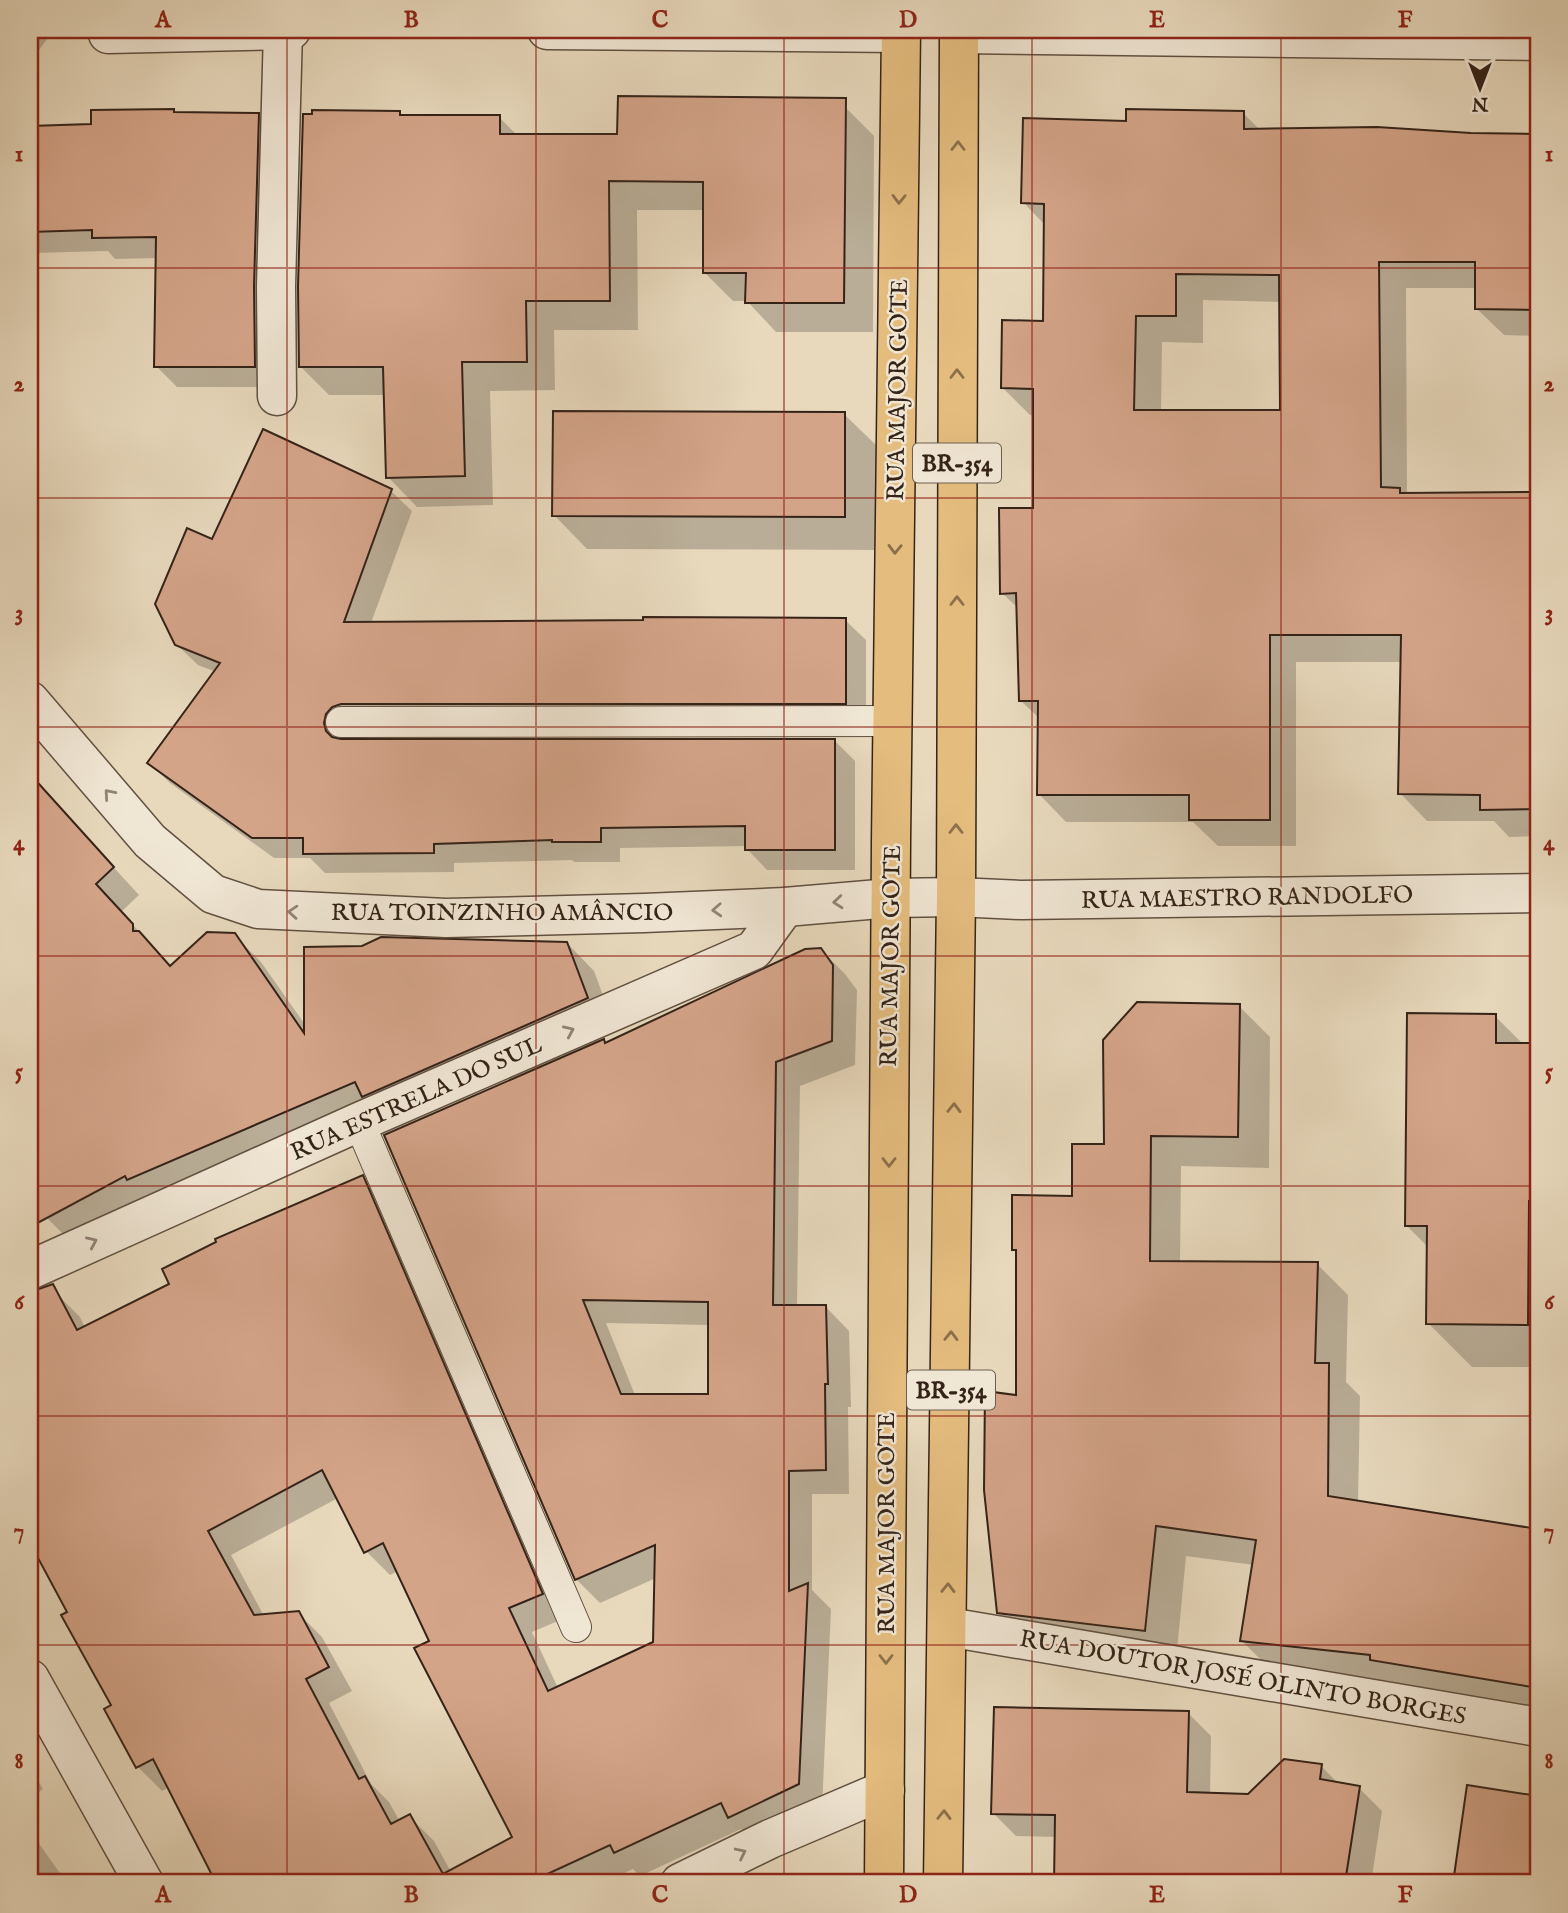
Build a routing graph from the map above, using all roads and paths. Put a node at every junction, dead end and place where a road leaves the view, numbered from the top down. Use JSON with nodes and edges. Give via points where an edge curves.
{"nodes":[{"id":1,"x":283,"y":30,"type":"edge"},
{"id":2,"x":291,"y":30,"type":"edge"},
{"id":3,"x":547,"y":30,"type":"edge"},
{"id":4,"x":901,"y":31,"type":"edge"},
{"id":5,"x":109,"y":32,"type":"edge"},
{"id":6,"x":959,"y":32,"type":"edge"},
{"id":7,"x":1498,"y":35,"type":"edge"},
{"id":8,"x":1538,"y":41,"type":"edge"},
{"id":9,"x":277,"y":396,"type":"dead end"},
{"id":10,"x":30,"y":701,"type":"edge"},
{"id":11,"x":893,"y":721,"type":"junction"},
{"id":12,"x":341,"y":722,"type":"dead end"},
{"id":13,"x":1538,"y":893,"type":"edge"},
{"id":14,"x":956,"y":897,"type":"junction"},
{"id":15,"x":891,"y":898,"type":"junction"},
{"id":16,"x":785,"y":906,"type":"junction"},
{"id":17,"x":359,"y":1122,"type":"junction"},
{"id":18,"x":30,"y":1270,"type":"edge"},
{"id":19,"x":576,"y":1627,"type":"dead end"},
{"id":20,"x":948,"y":1627,"type":"junction"},
{"id":21,"x":30,"y":1679,"type":"edge"},
{"id":22,"x":1538,"y":1727,"type":"edge"},
{"id":23,"x":885,"y":1790,"type":"junction"},
{"id":24,"x":144,"y":1883,"type":"edge"},
{"id":25,"x":680,"y":1883,"type":"edge"},
{"id":26,"x":884,"y":1883,"type":"edge"},
{"id":27,"x":943,"y":1883,"type":"edge"}],
"edges":[{"from":1,"to":2,"type":"street"},
{"from":1,"to":5,"type":"street"},
{"from":1,"to":9,"type":"street"},
{"from":3,"to":4,"type":"street"},
{"from":4,"to":11,"type":"main road","name":"RUA MAJOR GOTE","one_way":true},
{"from":6,"to":7,"type":"street"},
{"from":14,"to":6,"type":"main road","number":"BR-354","one_way":true},
{"from":7,"to":8,"type":"street"},
{"from":16,"to":10,"type":"street","name":"RUA TOINZINHO AMÂNCIO","one_way":true,"via":[[446,918],[258,909],[213,894],[150,841]]},
{"from":11,"to":12,"type":"lane"},
{"from":11,"to":15,"type":"main road","name":"RUA MAJOR GOTE"},
{"from":13,"to":14,"type":"street","name":"RUA MAESTRO RANDOLFO"},
{"from":14,"to":15,"type":"street","name":"RUA MAESTRO RANDOLFO"},
{"from":20,"to":14,"type":"main road","number":"BR-354","one_way":true},
{"from":15,"to":16,"type":"street","name":"RUA TOINZINHO AMÂNCIO","one_way":true},
{"from":15,"to":23,"type":"main road","name":"RUA MAJOR GOTE","one_way":true},
{"from":17,"to":16,"type":"street","name":"RUA ESTRELA DO SUL","one_way":true,"via":[[754,950]]},
{"from":18,"to":17,"type":"street","name":"RUA ESTRELA DO SUL","one_way":true},
{"from":17,"to":19,"type":"lane"},
{"from":20,"to":22,"type":"street","name":"RUA DOUTOR JOSÉ OLINTO BORGES"},
{"from":27,"to":20,"type":"main road","number":"BR-354","one_way":true},
{"from":21,"to":24,"type":"street"},
{"from":25,"to":23,"type":"street","one_way":true},
{"from":23,"to":26,"type":"main road","name":"RUA MAJOR GOTE"}]}
